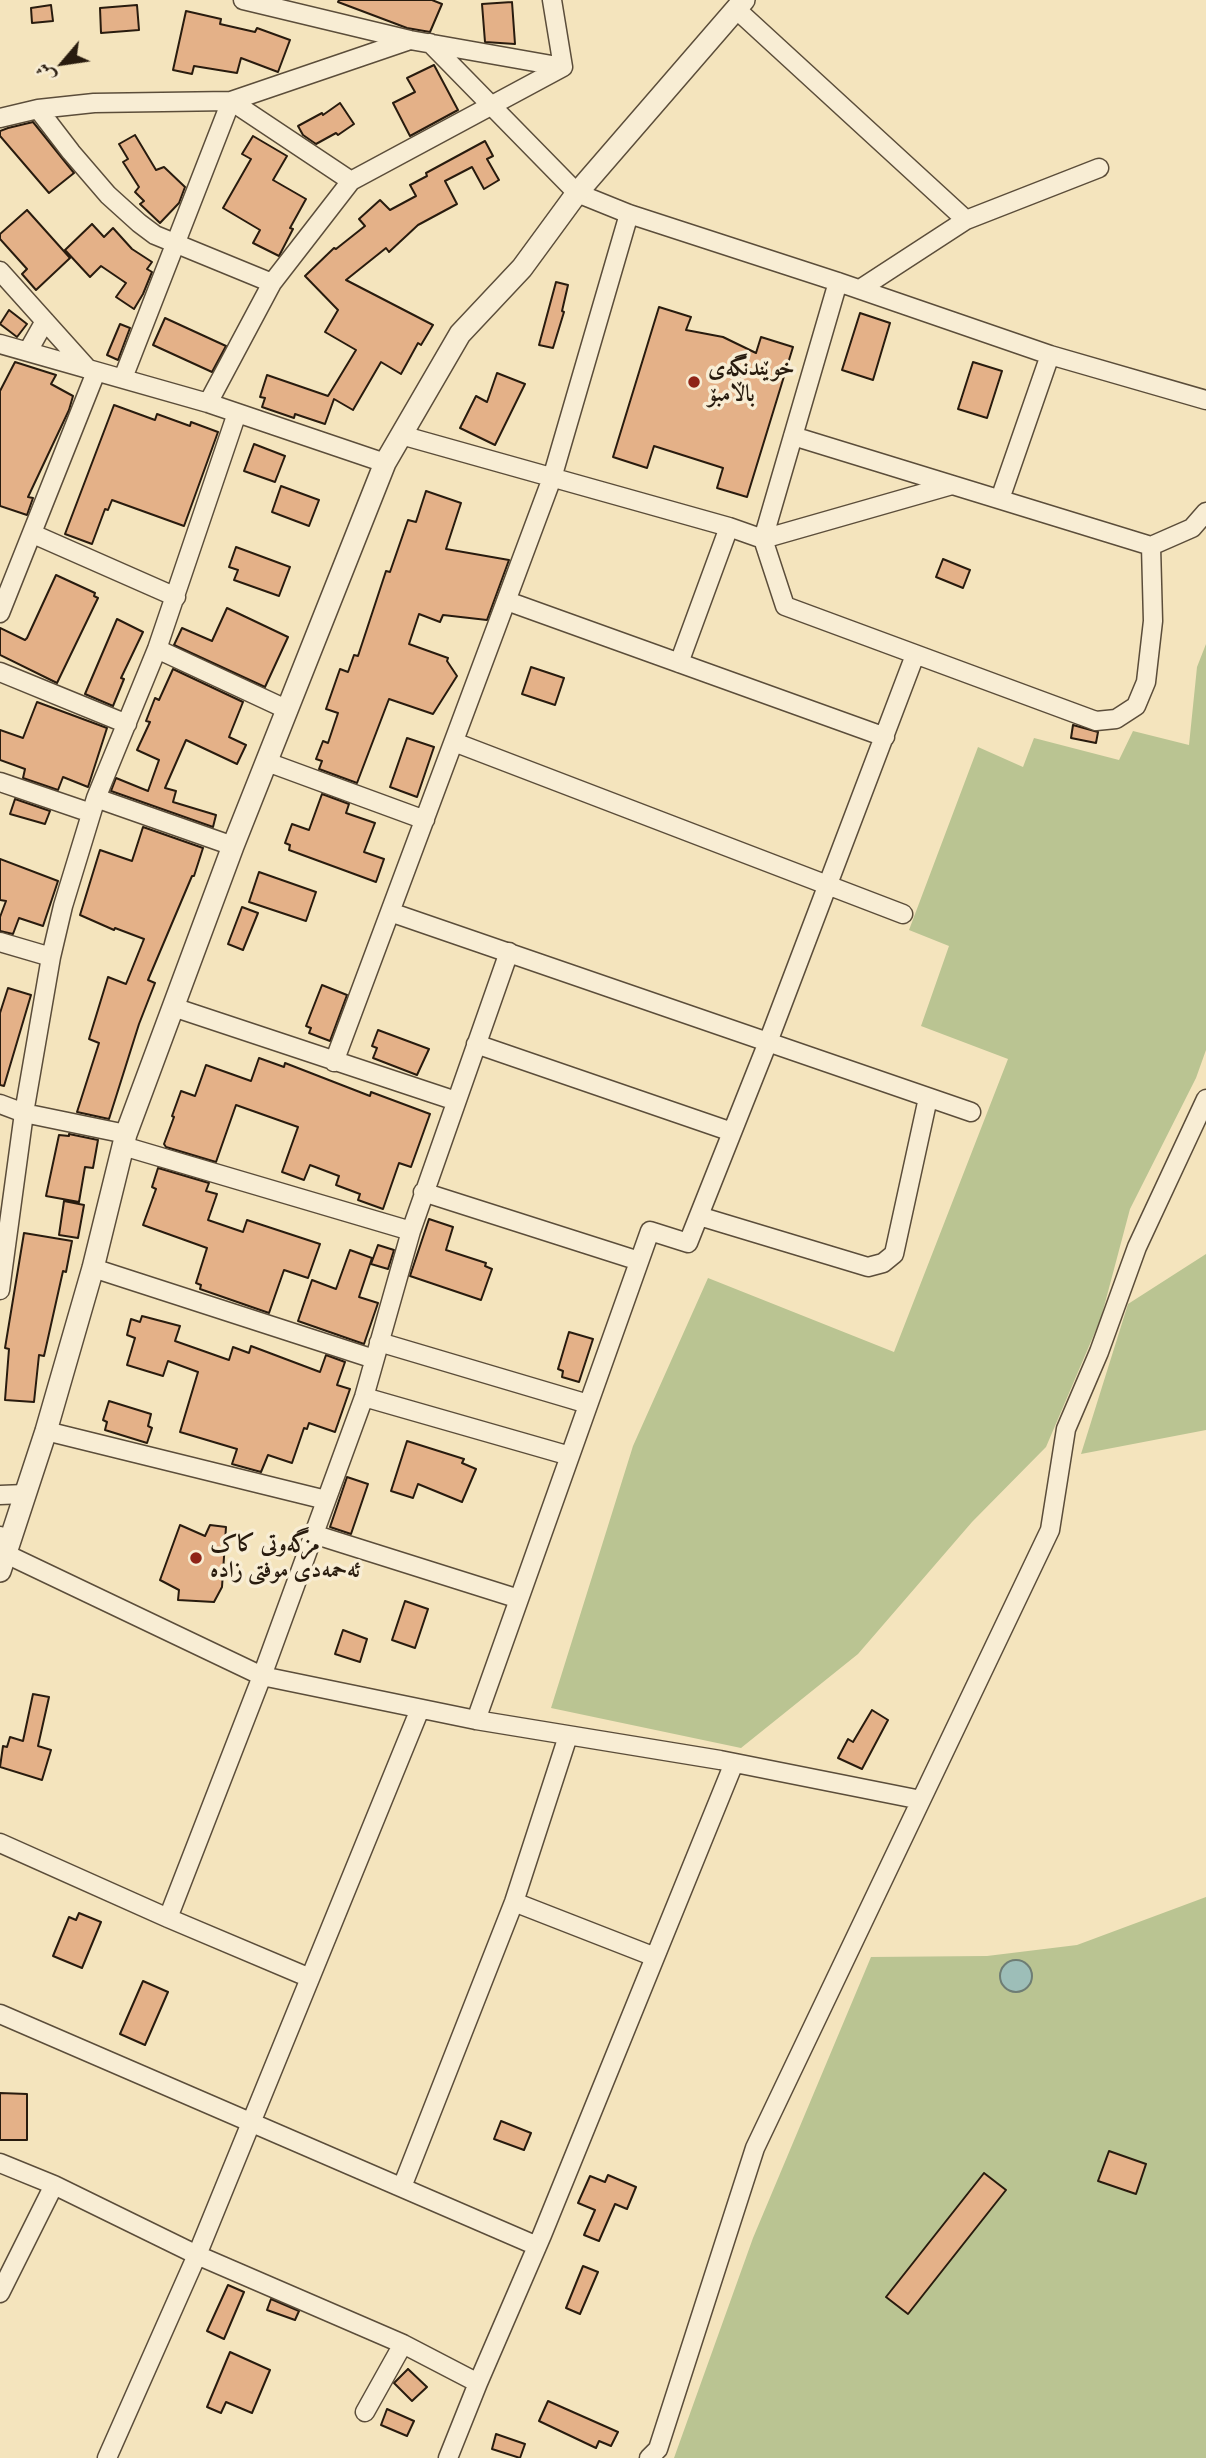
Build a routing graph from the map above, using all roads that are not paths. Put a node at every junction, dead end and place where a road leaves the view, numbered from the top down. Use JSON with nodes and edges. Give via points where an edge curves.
{"nodes":[{"id":1,"x":243,"y":0,"type":"edge"},
{"id":2,"x":552,"y":0,"type":"edge"},
{"id":3,"x":740,"y":4,"type":"edge"},
{"id":4,"x":410,"y":40,"type":"junction"},
{"id":5,"x":430,"y":43,"type":"junction"},
{"id":6,"x":564,"y":67,"type":"junction"},
{"id":7,"x":231,"y":102,"type":"junction"},
{"id":8,"x":490,"y":105,"type":"junction"},
{"id":9,"x":38,"y":109,"type":"junction"},
{"id":10,"x":0,"y":118,"type":"edge"},
{"id":11,"x":1098,"y":168,"type":"dead end"},
{"id":12,"x":351,"y":181,"type":"junction"},
{"id":13,"x":578,"y":193,"type":"junction"},
{"id":14,"x":629,"y":214,"type":"junction"},
{"id":15,"x":966,"y":220,"type":"junction"},
{"id":16,"x":176,"y":242,"type":"junction"},
{"id":17,"x":0,"y":271,"type":"edge"},
{"id":18,"x":838,"y":282,"type":"junction"},
{"id":19,"x":272,"y":283,"type":"junction"},
{"id":20,"x":860,"y":289,"type":"junction"},
{"id":21,"x":45,"y":321,"type":"junction"},
{"id":22,"x":0,"y":344,"type":"edge"},
{"id":23,"x":28,"y":351,"type":"junction"},
{"id":24,"x":1050,"y":355,"type":"junction"},
{"id":25,"x":92,"y":371,"type":"junction"},
{"id":26,"x":123,"y":379,"type":"junction"},
{"id":27,"x":1206,"y":400,"type":"edge"},
{"id":28,"x":208,"y":403,"type":"junction"},
{"id":29,"x":237,"y":413,"type":"junction"},
{"id":30,"x":401,"y":435,"type":"junction"},
{"id":31,"x":793,"y":436,"type":"junction"},
{"id":32,"x":385,"y":463,"type":"junction"},
{"id":33,"x":552,"y":478,"type":"junction"},
{"id":34,"x":952,"y":485,"type":"junction"},
{"id":35,"x":1000,"y":499,"type":"junction"},
{"id":36,"x":1206,"y":512,"type":"edge"},
{"id":37,"x":729,"y":527,"type":"junction"},
{"id":38,"x":33,"y":534,"type":"junction"},
{"id":39,"x":763,"y":539,"type":"junction"},
{"id":40,"x":1151,"y":546,"type":"junction"},
{"id":41,"x":176,"y":597,"type":"junction"},
{"id":42,"x":507,"y":601,"type":"junction"},
{"id":43,"x":0,"y":612,"type":"edge"},
{"id":44,"x":157,"y":649,"type":"junction"},
{"id":45,"x":915,"y":655,"type":"junction"},
{"id":46,"x":679,"y":663,"type":"junction"},
{"id":47,"x":0,"y":672,"type":"edge"},
{"id":48,"x":288,"y":710,"type":"junction"},
{"id":49,"x":127,"y":724,"type":"junction"},
{"id":50,"x":885,"y":737,"type":"junction"},
{"id":51,"x":454,"y":742,"type":"junction"},
{"id":52,"x":267,"y":762,"type":"junction"},
{"id":53,"x":0,"y":782,"type":"edge"},
{"id":54,"x":94,"y":805,"type":"junction"},
{"id":55,"x":425,"y":820,"type":"junction"},
{"id":56,"x":233,"y":846,"type":"junction"},
{"id":57,"x":828,"y":885,"type":"junction"},
{"id":58,"x":390,"y":912,"type":"junction"},
{"id":59,"x":903,"y":914,"type":"dead end"},
{"id":60,"x":0,"y":942,"type":"edge"},
{"id":61,"x":509,"y":953,"type":"junction"},
{"id":62,"x":51,"y":957,"type":"junction"},
{"id":63,"x":173,"y":1007,"type":"junction"},
{"id":64,"x":768,"y":1042,"type":"junction"},
{"id":65,"x":476,"y":1044,"type":"junction"},
{"id":66,"x":334,"y":1062,"type":"junction"},
{"id":67,"x":928,"y":1098,"type":"junction"},
{"id":68,"x":1206,"y":1099,"type":"edge"},
{"id":69,"x":456,"y":1101,"type":"junction"},
{"id":70,"x":0,"y":1104,"type":"edge"},
{"id":71,"x":971,"y":1112,"type":"dead end"},
{"id":72,"x":24,"y":1113,"type":"junction"},
{"id":73,"x":732,"y":1132,"type":"junction"},
{"id":74,"x":124,"y":1140,"type":"junction"},
{"id":75,"x":424,"y":1192,"type":"junction"},
{"id":76,"x":5,"y":1202,"type":"edge"},
{"id":77,"x":699,"y":1216,"type":"junction"},
{"id":78,"x":411,"y":1231,"type":"junction"},
{"id":79,"x":2,"y":1245,"type":"edge"},
{"id":80,"x":639,"y":1261,"type":"junction"},
{"id":81,"x":93,"y":1268,"type":"junction"},
{"id":82,"x":0,"y":1290,"type":"edge"},
{"id":83,"x":376,"y":1351,"type":"junction"},
{"id":84,"x":364,"y":1396,"type":"junction"},
{"id":85,"x":588,"y":1404,"type":"junction"},
{"id":86,"x":46,"y":1430,"type":"junction"},
{"id":87,"x":570,"y":1456,"type":"junction"},
{"id":88,"x":25,"y":1494,"type":"junction"},
{"id":89,"x":0,"y":1495,"type":"edge"},
{"id":90,"x":326,"y":1500,"type":"junction"},
{"id":91,"x":313,"y":1534,"type":"junction"},
{"id":92,"x":2,"y":1554,"type":"edge"},
{"id":93,"x":519,"y":1599,"type":"junction"},
{"id":94,"x":262,"y":1676,"type":"junction"},
{"id":95,"x":420,"y":1709,"type":"junction"},
{"id":96,"x":476,"y":1720,"type":"junction"},
{"id":97,"x":568,"y":1736,"type":"junction"},
{"id":98,"x":734,"y":1763,"type":"junction"},
{"id":99,"x":921,"y":1800,"type":"junction"},
{"id":100,"x":0,"y":1843,"type":"edge"},
{"id":101,"x":514,"y":1902,"type":"junction"},
{"id":102,"x":168,"y":1918,"type":"junction"},
{"id":103,"x":655,"y":1957,"type":"junction"},
{"id":104,"x":310,"y":1978,"type":"junction"},
{"id":105,"x":0,"y":2014,"type":"edge"},
{"id":106,"x":251,"y":2122,"type":"junction"},
{"id":107,"x":0,"y":2163,"type":"edge"},
{"id":108,"x":54,"y":2185,"type":"junction"},
{"id":109,"x":402,"y":2187,"type":"junction"},
{"id":110,"x":537,"y":2246,"type":"junction"},
{"id":111,"x":197,"y":2255,"type":"junction"},
{"id":112,"x":0,"y":2293,"type":"edge"},
{"id":113,"x":403,"y":2344,"type":"junction"},
{"id":114,"x":478,"y":2383,"type":"junction"},
{"id":115,"x":365,"y":2412,"type":"dead end"},
{"id":116,"x":107,"y":2458,"type":"edge"},
{"id":117,"x":448,"y":2458,"type":"edge"},
{"id":118,"x":649,"y":2458,"type":"edge"}],
"edges":[{"from":1,"to":4,"type":"street"},
{"from":2,"to":6,"type":"street"},
{"from":3,"to":13,"type":"street"},
{"from":3,"to":15,"type":"street"},
{"from":4,"to":5,"type":"street"},
{"from":4,"to":7,"type":"street"},
{"from":5,"to":6,"type":"street"},
{"from":5,"to":8,"type":"street"},
{"from":6,"to":8,"type":"street"},
{"from":7,"to":9,"type":"street","via":[[94,103]]},
{"from":7,"to":12,"type":"street"},
{"from":7,"to":16,"type":"street"},
{"from":8,"to":12,"type":"street"},
{"from":8,"to":13,"type":"street"},
{"from":9,"to":10,"type":"street"},
{"from":9,"to":16,"type":"street","via":[[108,195],[155,235]]},
{"from":11,"to":15,"type":"street"},
{"from":12,"to":19,"type":"street"},
{"from":13,"to":14,"type":"street"},
{"from":13,"to":30,"type":"street","via":[[522,268],[460,334]]},
{"from":14,"to":18,"type":"street"},
{"from":14,"to":33,"type":"street"},
{"from":15,"to":20,"type":"street"},
{"from":16,"to":19,"type":"street"},
{"from":16,"to":26,"type":"street"},
{"from":17,"to":21,"type":"street"},
{"from":18,"to":20,"type":"street"},
{"from":18,"to":31,"type":"street"},
{"from":19,"to":28,"type":"street"},
{"from":20,"to":24,"type":"street"},
{"from":21,"to":23,"type":"street"},
{"from":21,"to":25,"type":"street"},
{"from":22,"to":23,"type":"street"},
{"from":23,"to":25,"type":"street"},
{"from":24,"to":27,"type":"street"},
{"from":24,"to":35,"type":"street"},
{"from":25,"to":26,"type":"street"},
{"from":25,"to":38,"type":"street"},
{"from":26,"to":28,"type":"street"},
{"from":28,"to":29,"type":"street"},
{"from":29,"to":32,"type":"street"},
{"from":29,"to":41,"type":"street"},
{"from":30,"to":32,"type":"street"},
{"from":30,"to":33,"type":"street"},
{"from":31,"to":34,"type":"street"},
{"from":31,"to":39,"type":"street"},
{"from":32,"to":48,"type":"street"},
{"from":33,"to":37,"type":"street"},
{"from":33,"to":42,"type":"street"},
{"from":34,"to":35,"type":"street"},
{"from":34,"to":39,"type":"street"},
{"from":35,"to":40,"type":"street"},
{"from":36,"to":40,"type":"street","via":[[1192,528]]},
{"from":37,"to":39,"type":"street"},
{"from":37,"to":46,"type":"street"},
{"from":38,"to":41,"type":"street"},
{"from":38,"to":43,"type":"street"},
{"from":39,"to":45,"type":"street","via":[[785,606]]},
{"from":40,"to":45,"type":"street","via":[[1153,621],[1146,682],[1136,706],[1116,719],[1096,721]]},
{"from":41,"to":44,"type":"street"},
{"from":42,"to":46,"type":"street"},
{"from":42,"to":51,"type":"street"},
{"from":44,"to":48,"type":"street"},
{"from":44,"to":49,"type":"street"},
{"from":45,"to":50,"type":"street"},
{"from":46,"to":50,"type":"street"},
{"from":47,"to":49,"type":"street"},
{"from":48,"to":52,"type":"street"},
{"from":49,"to":54,"type":"street"},
{"from":50,"to":57,"type":"street"},
{"from":51,"to":55,"type":"street"},
{"from":51,"to":57,"type":"street"},
{"from":52,"to":55,"type":"street"},
{"from":52,"to":56,"type":"street"},
{"from":53,"to":54,"type":"street"},
{"from":54,"to":56,"type":"street"},
{"from":54,"to":62,"type":"street"},
{"from":55,"to":58,"type":"street"},
{"from":56,"to":63,"type":"street"},
{"from":57,"to":59,"type":"street"},
{"from":57,"to":64,"type":"street"},
{"from":58,"to":61,"type":"street"},
{"from":58,"to":66,"type":"street"},
{"from":60,"to":62,"type":"street"},
{"from":61,"to":64,"type":"street"},
{"from":61,"to":65,"type":"street"},
{"from":62,"to":72,"type":"street"},
{"from":63,"to":66,"type":"street"},
{"from":63,"to":74,"type":"street"},
{"from":64,"to":67,"type":"street"},
{"from":64,"to":73,"type":"street"},
{"from":65,"to":69,"type":"street"},
{"from":65,"to":73,"type":"street"},
{"from":66,"to":69,"type":"street"},
{"from":67,"to":71,"type":"street"},
{"from":67,"to":77,"type":"street","via":[[894,1254],[883,1264],[868,1266]]},
{"from":68,"to":99,"type":"street","via":[[1138,1247],[1066,1429],[1050,1530]]},
{"from":69,"to":75,"type":"street"},
{"from":70,"to":72,"type":"street"},
{"from":72,"to":74,"type":"street"},
{"from":72,"to":76,"type":"street"},
{"from":73,"to":77,"type":"street"},
{"from":74,"to":78,"type":"street"},
{"from":74,"to":81,"type":"street"},
{"from":75,"to":78,"type":"street"},
{"from":75,"to":80,"type":"street"},
{"from":76,"to":79,"type":"street"},
{"from":77,"to":80,"type":"street","via":[[688,1243],[650,1231]]},
{"from":78,"to":83,"type":"street"},
{"from":79,"to":82,"type":"street"},
{"from":80,"to":85,"type":"street"},
{"from":81,"to":83,"type":"street"},
{"from":81,"to":86,"type":"street"},
{"from":83,"to":84,"type":"street"},
{"from":83,"to":85,"type":"street"},
{"from":84,"to":87,"type":"street"},
{"from":84,"to":90,"type":"street"},
{"from":85,"to":87,"type":"street"},
{"from":86,"to":88,"type":"street"},
{"from":86,"to":90,"type":"street"},
{"from":87,"to":93,"type":"street"},
{"from":88,"to":89,"type":"street"},
{"from":88,"to":92,"type":"street"},
{"from":90,"to":91,"type":"street"},
{"from":91,"to":93,"type":"street"},
{"from":91,"to":94,"type":"street"},
{"from":92,"to":94,"type":"street"},
{"from":93,"to":96,"type":"street"},
{"from":94,"to":95,"type":"street"},
{"from":94,"to":102,"type":"street"},
{"from":95,"to":96,"type":"street"},
{"from":95,"to":104,"type":"street"},
{"from":96,"to":97,"type":"street"},
{"from":97,"to":98,"type":"street"},
{"from":97,"to":101,"type":"street"},
{"from":98,"to":99,"type":"street"},
{"from":98,"to":103,"type":"street"},
{"from":99,"to":118,"type":"street","via":[[755,2148],[658,2449]]},
{"from":100,"to":102,"type":"street"},
{"from":101,"to":103,"type":"street"},
{"from":101,"to":109,"type":"street"},
{"from":102,"to":104,"type":"street"},
{"from":103,"to":110,"type":"street"},
{"from":104,"to":106,"type":"street"},
{"from":105,"to":106,"type":"street"},
{"from":106,"to":109,"type":"street"},
{"from":106,"to":111,"type":"street"},
{"from":107,"to":108,"type":"street"},
{"from":108,"to":111,"type":"street"},
{"from":108,"to":112,"type":"street"},
{"from":109,"to":110,"type":"street"},
{"from":110,"to":114,"type":"street"},
{"from":111,"to":113,"type":"street"},
{"from":111,"to":116,"type":"street"},
{"from":113,"to":114,"type":"street"},
{"from":113,"to":115,"type":"street"},
{"from":114,"to":117,"type":"street"}]}
